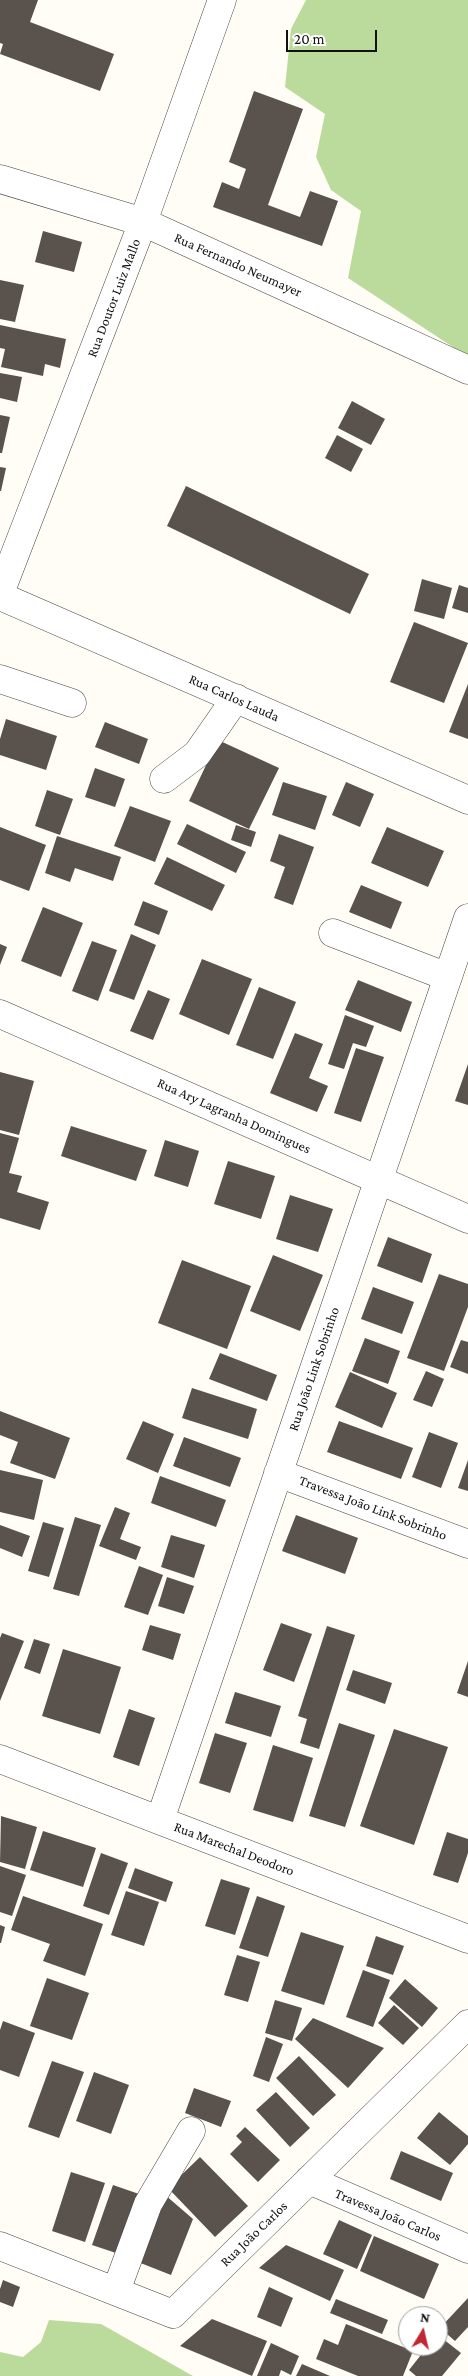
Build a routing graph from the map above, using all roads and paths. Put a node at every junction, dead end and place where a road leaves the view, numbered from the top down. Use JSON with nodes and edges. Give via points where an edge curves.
{"nodes":[{"id":1,"x":222,"y":0,"type":"edge"},
{"id":2,"x":0,"y":179,"type":"edge"},
{"id":3,"x":143,"y":222,"type":"junction"},
{"id":4,"x":468,"y":370,"type":"edge"},
{"id":5,"x":0,"y":594,"type":"edge"},
{"id":6,"x":0,"y":679,"type":"edge"},
{"id":7,"x":236,"y":698,"type":"junction"},
{"id":8,"x":72,"y":703,"type":"dead end"},
{"id":9,"x":164,"y":779,"type":"dead end"},
{"id":10,"x":468,"y":800,"type":"edge"},
{"id":11,"x":468,"y":918,"type":"edge"},
{"id":12,"x":333,"y":933,"type":"dead end"},
{"id":13,"x":448,"y":977,"type":"junction"},
{"id":14,"x":0,"y":1014,"type":"edge"},
{"id":15,"x":379,"y":1180,"type":"junction"},
{"id":16,"x":468,"y":1219,"type":"edge"},
{"id":17,"x":278,"y":1473,"type":"junction"},
{"id":18,"x":468,"y":1544,"type":"edge"},
{"id":19,"x":0,"y":1760,"type":"edge"},
{"id":20,"x":160,"y":1820,"type":"junction"},
{"id":21,"x":468,"y":1939,"type":"edge"},
{"id":22,"x":468,"y":2024,"type":"edge"},
{"id":23,"x":191,"y":2131,"type":"dead end"},
{"id":24,"x":309,"y":2180,"type":"junction"},
{"id":25,"x":0,"y":2246,"type":"edge"},
{"id":26,"x":468,"y":2250,"type":"edge"},
{"id":27,"x":116,"y":2291,"type":"junction"}],
"edges":[{"from":1,"to":3,"type":"street","name":"Rua Doutor Luiz Mallo"},
{"from":2,"to":3,"type":"street","name":"Rua Fernando Neumayer"},
{"from":3,"to":4,"type":"street","name":"Rua Fernando Neumayer"},
{"from":3,"to":5,"type":"street","name":"Rua Doutor Luiz Mallo"},
{"from":5,"to":7,"type":"street","name":"Rua Carlos Lauda"},
{"from":6,"to":8,"type":"street"},
{"from":7,"to":9,"type":"street","via":[[197,754]]},
{"from":7,"to":10,"type":"street","name":"Rua Carlos Lauda"},
{"from":11,"to":13,"type":"street","name":"Rua João Link Sobrinho"},
{"from":12,"to":13,"type":"street"},
{"from":13,"to":15,"type":"street","name":"Rua João Link Sobrinho"},
{"from":14,"to":15,"type":"street","name":"Rua Ary Lagranha Domingues"},
{"from":15,"to":16,"type":"street","name":"Rua Ary Lagranha Domingues"},
{"from":15,"to":17,"type":"street","name":"Rua João Link Sobrinho"},
{"from":17,"to":18,"type":"street","name":"Travessa João Link Sobrinho"},
{"from":17,"to":20,"type":"street","name":"Rua João Link Sobrinho"},
{"from":19,"to":20,"type":"street","name":"Rua Marechal Deodoro"},
{"from":20,"to":21,"type":"street","name":"Rua Marechal Deodoro"},
{"from":22,"to":24,"type":"street","name":"Rua João Carlos"},
{"from":23,"to":27,"type":"street","via":[[148,2204]]},
{"from":24,"to":26,"type":"street","name":"Travessa João Carlos"},
{"from":24,"to":27,"type":"street","name":"Rua João Carlos","via":[[173,2314]]},
{"from":25,"to":27,"type":"street","name":"Rua João Carlos"}]}
